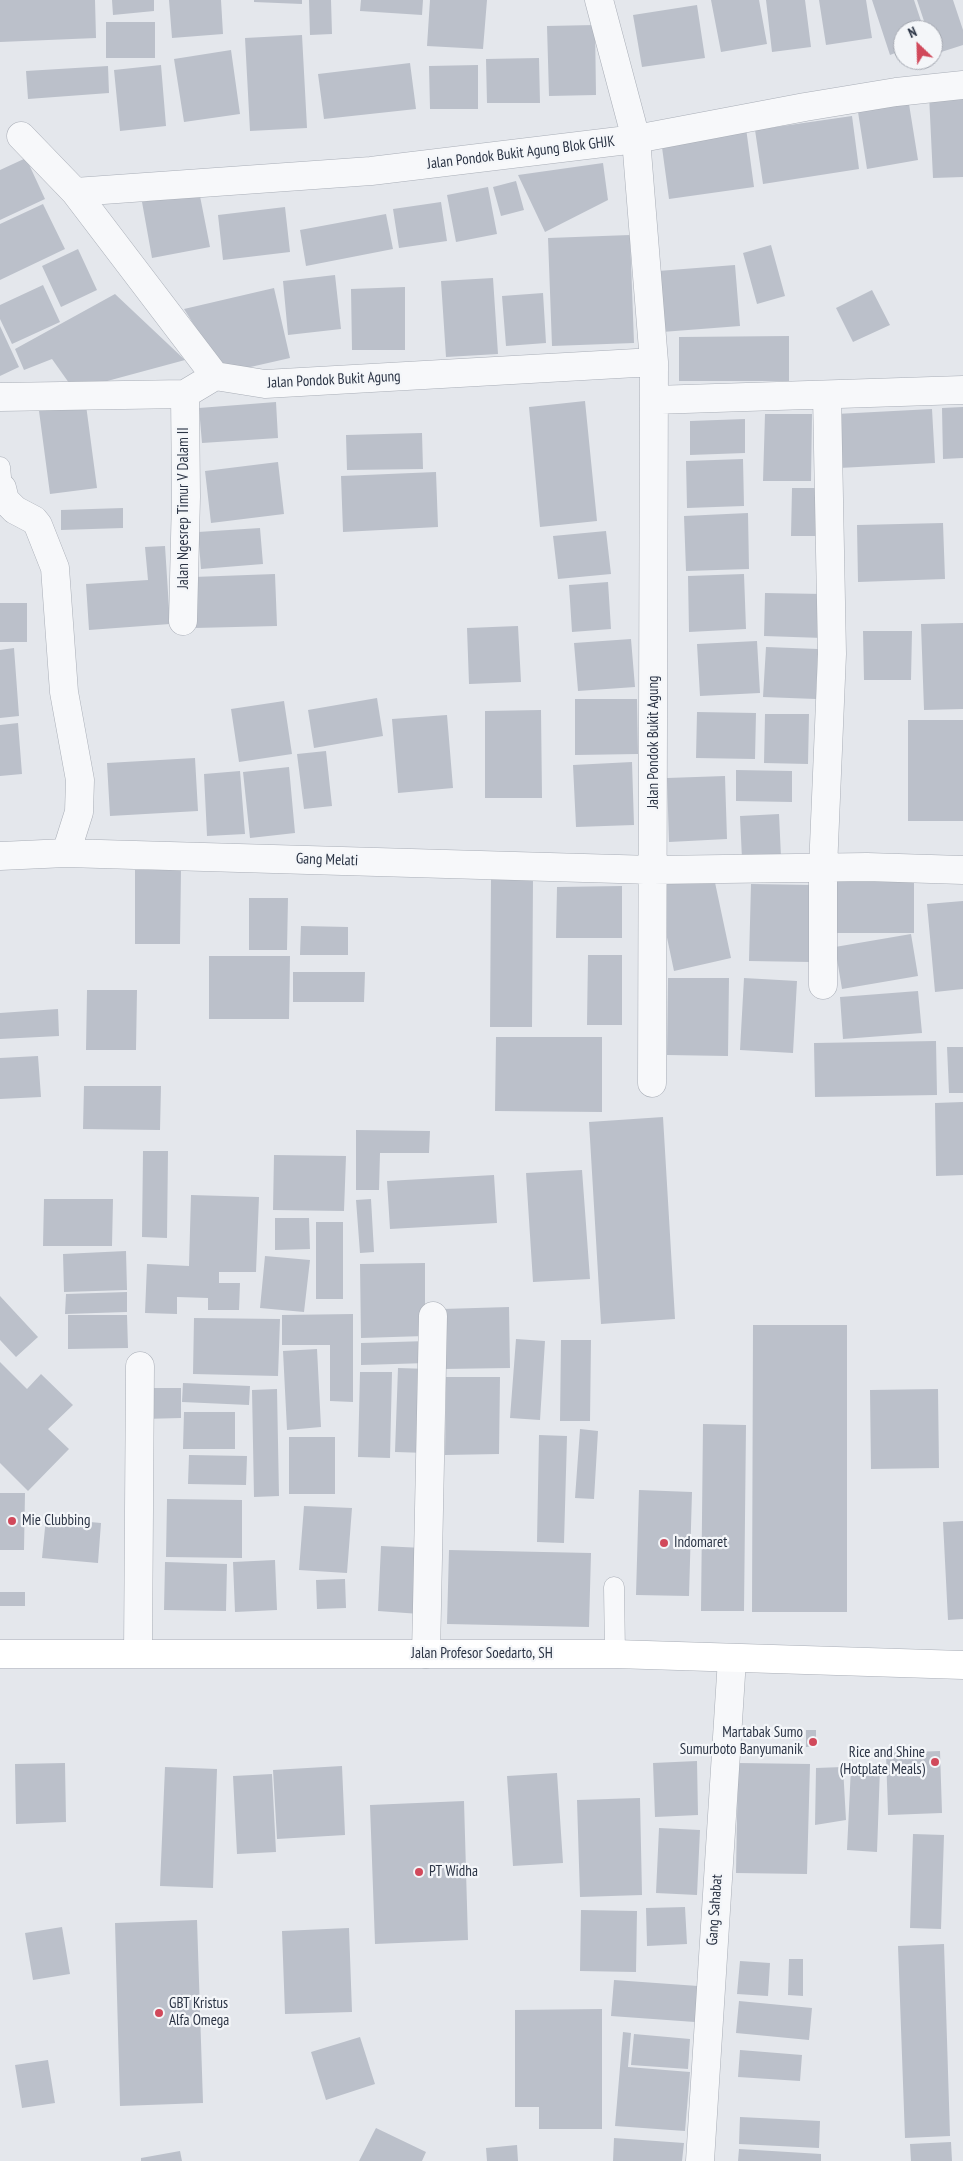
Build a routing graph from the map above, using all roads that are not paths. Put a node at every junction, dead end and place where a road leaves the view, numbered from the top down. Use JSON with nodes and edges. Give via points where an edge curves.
{"nodes":[{"id":1,"x":599,"y":0,"type":"edge"},
{"id":2,"x":963,"y":84,"type":"edge"},
{"id":3,"x":21,"y":136,"type":"dead end"},
{"id":4,"x":636,"y":139,"type":"junction"},
{"id":5,"x":75,"y":192,"type":"junction"},
{"id":6,"x":654,"y":362,"type":"junction"},
{"id":7,"x":215,"y":376,"type":"junction"},
{"id":8,"x":963,"y":390,"type":"edge"},
{"id":9,"x":185,"y":394,"type":"junction"},
{"id":10,"x":827,"y":396,"type":"junction"},
{"id":11,"x":0,"y":398,"type":"edge"},
{"id":12,"x":654,"y":400,"type":"junction"},
{"id":13,"x":1,"y":478,"type":"edge"},
{"id":14,"x":183,"y":621,"type":"dead end"},
{"id":15,"x":66,"y":853,"type":"junction"},
{"id":16,"x":0,"y":856,"type":"edge"},
{"id":17,"x":824,"y":869,"type":"junction"},
{"id":18,"x":653,"y":870,"type":"junction"},
{"id":19,"x":963,"y":870,"type":"edge"},
{"id":20,"x":823,"y":985,"type":"dead end"},
{"id":21,"x":652,"y":1083,"type":"dead end"},
{"id":22,"x":433,"y":1316,"type":"dead end"},
{"id":23,"x":140,"y":1366,"type":"dead end"},
{"id":24,"x":614,"y":1587,"type":"dead end"},
{"id":25,"x":138,"y":1653,"type":"junction"},
{"id":26,"x":0,"y":1654,"type":"edge"},
{"id":27,"x":426,"y":1654,"type":"junction"},
{"id":28,"x":615,"y":1654,"type":"junction"},
{"id":29,"x":732,"y":1659,"type":"junction"},
{"id":30,"x":963,"y":1665,"type":"edge"},
{"id":31,"x":700,"y":2161,"type":"edge"}],
"edges":[{"from":1,"to":4,"type":"street","name":"Jalan Pondok Bukit Agung"},
{"from":2,"to":4,"type":"street","name":"Jalan Pondok Bukit Agung Blok GHJK","via":[[805,107]]},
{"from":3,"to":5,"type":"street"},
{"from":4,"to":5,"type":"street","name":"Jalan Pondok Bukit Agung Blok GHJK","via":[[371,171]]},
{"from":4,"to":6,"type":"street","name":"Jalan Pondok Bukit Agung"},
{"from":5,"to":7,"type":"street"},
{"from":6,"to":7,"type":"street","name":"Jalan Pondok Bukit Agung","via":[[265,384]]},
{"from":6,"to":12,"type":"street","name":"Jalan Pondok Bukit Agung"},
{"from":7,"to":9,"type":"street"},
{"from":8,"to":10,"type":"street"},
{"from":9,"to":11,"type":"street"},
{"from":9,"to":14,"type":"street","name":"Jalan Ngesrep Timur V Dalam II"},
{"from":10,"to":12,"type":"street"},
{"from":10,"to":17,"type":"street","via":[[832,654]]},
{"from":12,"to":18,"type":"street","name":"Jalan Pondok Bukit Agung"},
{"from":13,"to":15,"type":"street","via":[[5,500],[38,525],[55,568],[64,692],[80,780],[79,812]]},
{"from":15,"to":16,"type":"street","name":"Gang Melati"},
{"from":15,"to":18,"type":"street","name":"Gang Melati"},
{"from":17,"to":18,"type":"street","name":"Gang Melati"},
{"from":17,"to":19,"type":"street","name":"Gang Melati"},
{"from":17,"to":20,"type":"street"},
{"from":18,"to":21,"type":"street","name":"Jalan Pondok Bukit Agung"},
{"from":22,"to":27,"type":"street"},
{"from":23,"to":25,"type":"street"},
{"from":24,"to":28,"type":"lane"},
{"from":25,"to":26,"type":"main road","name":"Jalan Profesor Soedarto, SH"},
{"from":25,"to":27,"type":"main road","name":"Jalan Profesor Soedarto, SH"},
{"from":27,"to":28,"type":"main road","name":"Jalan Profesor Soedarto, SH"},
{"from":28,"to":29,"type":"main road","name":"Jalan Profesor Soedarto, SH"},
{"from":29,"to":30,"type":"main road","name":"Jalan Profesor Soedarto, SH"},
{"from":29,"to":31,"type":"street","name":"Gang Sahabat"}]}
